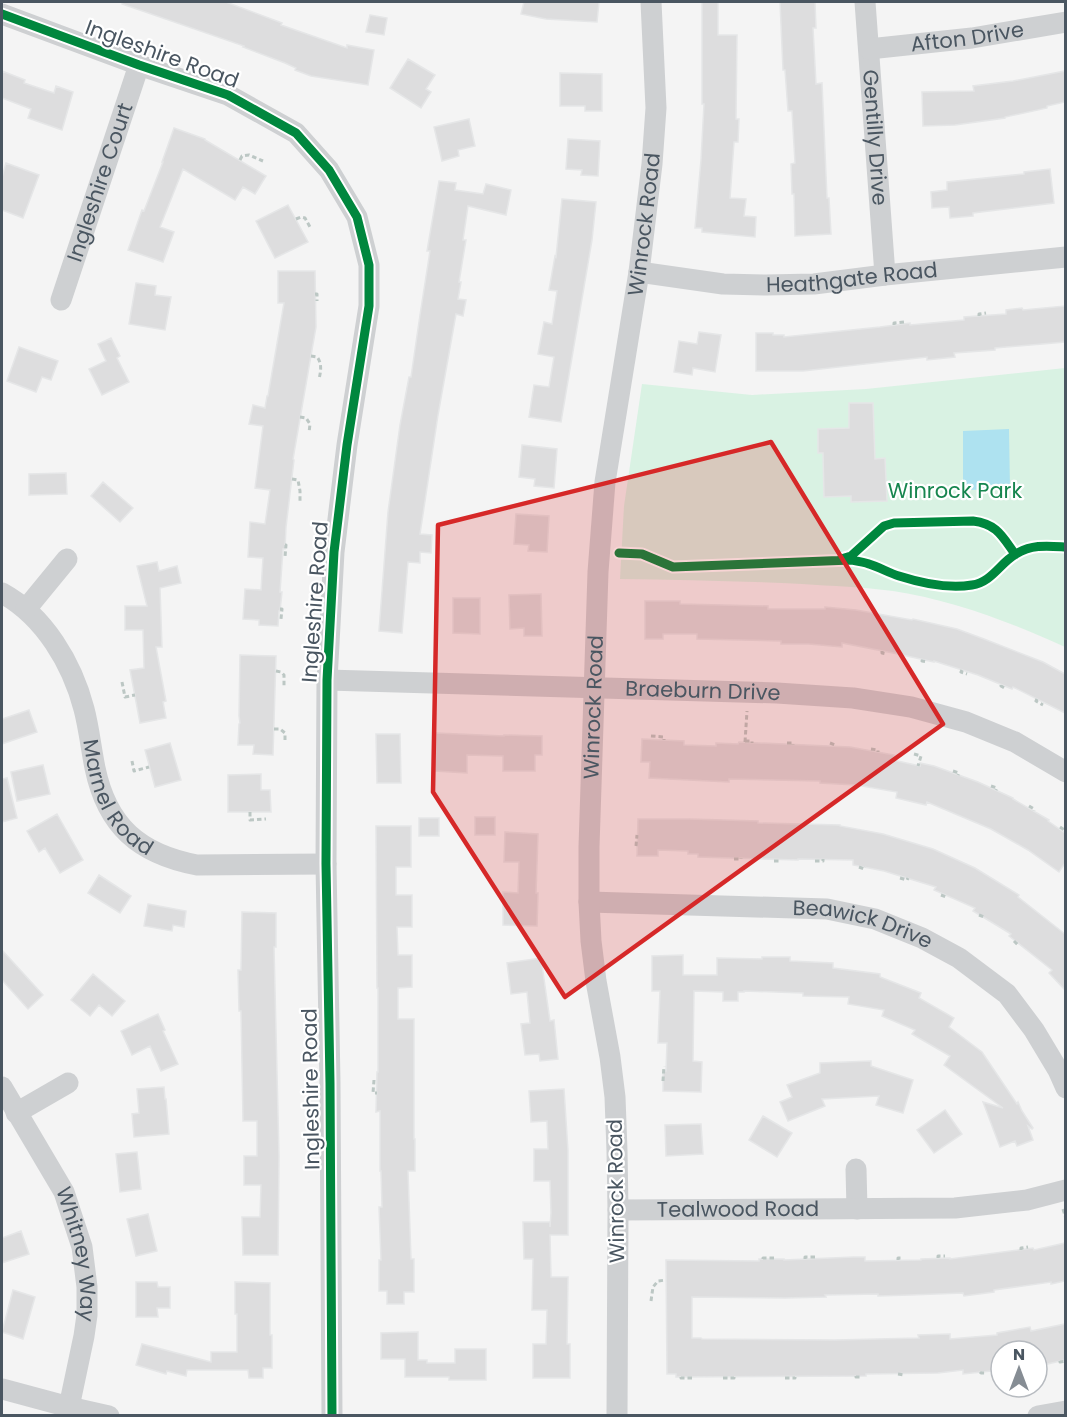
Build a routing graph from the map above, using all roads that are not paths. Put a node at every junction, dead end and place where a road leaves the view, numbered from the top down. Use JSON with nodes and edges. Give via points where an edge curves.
{"nodes":[{"id":1,"x":651,"y":2,"type":"edge"},
{"id":2,"x":865,"y":2,"type":"edge"},
{"id":3,"x":2,"y":14,"type":"edge"},
{"id":4,"x":1065,"y":21,"type":"edge"},
{"id":5,"x":869,"y":49,"type":"junction"},
{"id":6,"x":139,"y":65,"type":"junction"},
{"id":7,"x":1065,"y":257,"type":"edge"},
{"id":8,"x":639,"y":272,"type":"junction"},
{"id":9,"x":885,"y":275,"type":"junction"},
{"id":10,"x":61,"y":300,"type":"dead end"},
{"id":11,"x":67,"y":559,"type":"dead end"},
{"id":12,"x":2,"y":593,"type":"edge"},
{"id":13,"x":26,"y":609,"type":"junction"},
{"id":14,"x":327,"y":680,"type":"junction"},
{"id":15,"x":595,"y":688,"type":"junction"},
{"id":16,"x":1065,"y":772,"type":"edge"},
{"id":17,"x":326,"y":864,"type":"junction"},
{"id":18,"x":589,"y":902,"type":"junction"},
{"id":19,"x":68,"y":1083,"type":"dead end"},
{"id":20,"x":2,"y":1087,"type":"edge"},
{"id":21,"x":1065,"y":1088,"type":"edge"},
{"id":22,"x":16,"y":1113,"type":"junction"},
{"id":23,"x":856,"y":1169,"type":"dead end"},
{"id":24,"x":1065,"y":1190,"type":"edge"},
{"id":25,"x":857,"y":1209,"type":"junction"},
{"id":26,"x":618,"y":1210,"type":"junction"},
{"id":27,"x":2,"y":1389,"type":"edge"},
{"id":28,"x":69,"y":1407,"type":"junction"},
{"id":29,"x":1065,"y":1411,"type":"edge"},
{"id":30,"x":109,"y":1416,"type":"edge"},
{"id":31,"x":332,"y":1416,"type":"edge"},
{"id":32,"x":617,"y":1416,"type":"edge"},
{"id":33,"x":1038,"y":1416,"type":"edge"}],
"edges":[{"from":1,"to":8,"type":"street","name":"Winrock Road","via":[[656,108]]},
{"from":2,"to":5,"type":"street","name":"Gentilly Drive"},
{"from":3,"to":6,"type":"street","name":"Ingleshire Road"},
{"from":4,"to":5,"type":"street","name":"Afton Drive","via":[[972,38]]},
{"from":5,"to":9,"type":"street","name":"Gentilly Drive"},
{"from":6,"to":10,"type":"street","name":"Ingleshire Court"},
{"from":6,"to":14,"type":"street","name":"Ingleshire Road","via":[[228,95],[296,132],[329,170],[357,217],[369,265],[369,306],[335,541]]},
{"from":7,"to":9,"type":"street","name":"Heathgate Road"},
{"from":8,"to":9,"type":"street","name":"Heathgate Road","via":[[723,284],[766,285],[814,284]]},
{"from":8,"to":15,"type":"street","name":"Winrock Road","via":[[605,482]]},
{"from":11,"to":13,"type":"street"},
{"from":12,"to":13,"type":"street","name":"Marnel Road"},
{"from":13,"to":17,"type":"street","name":"Marnel Road","via":[[46,632],[73,676],[101,792],[131,837],[156,854],[197,865]]},
{"from":14,"to":15,"type":"street","name":"Braeburn Drive"},
{"from":14,"to":17,"type":"street","name":"Ingleshire Road"},
{"from":15,"to":16,"type":"street","name":"Braeburn Drive","via":[[853,698],[911,707],[966,722],[1015,742]]},
{"from":15,"to":18,"type":"street","name":"Winrock Road"},
{"from":17,"to":31,"type":"street","name":"Ingleshire Road"},
{"from":18,"to":21,"type":"street","name":"Beawick Drive","via":[[827,909],[875,919],[959,958],[1007,994],[1034,1030]]},
{"from":18,"to":26,"type":"street","name":"Winrock Road","via":[[596,981],[615,1097]]},
{"from":19,"to":22,"type":"street"},
{"from":20,"to":22,"type":"street","name":"Whitney Way"},
{"from":22,"to":28,"type":"street","name":"Whitney Way","via":[[63,1192],[82,1247],[87,1315]]},
{"from":23,"to":25,"type":"street"},
{"from":24,"to":25,"type":"street","name":"Tealwood Road","via":[[1027,1200],[955,1208]]},
{"from":25,"to":26,"type":"street","name":"Tealwood Road"},
{"from":26,"to":32,"type":"street","name":"Winrock Road"},
{"from":27,"to":28,"type":"street"},
{"from":28,"to":30,"type":"street"},
{"from":29,"to":33,"type":"street"}]}
